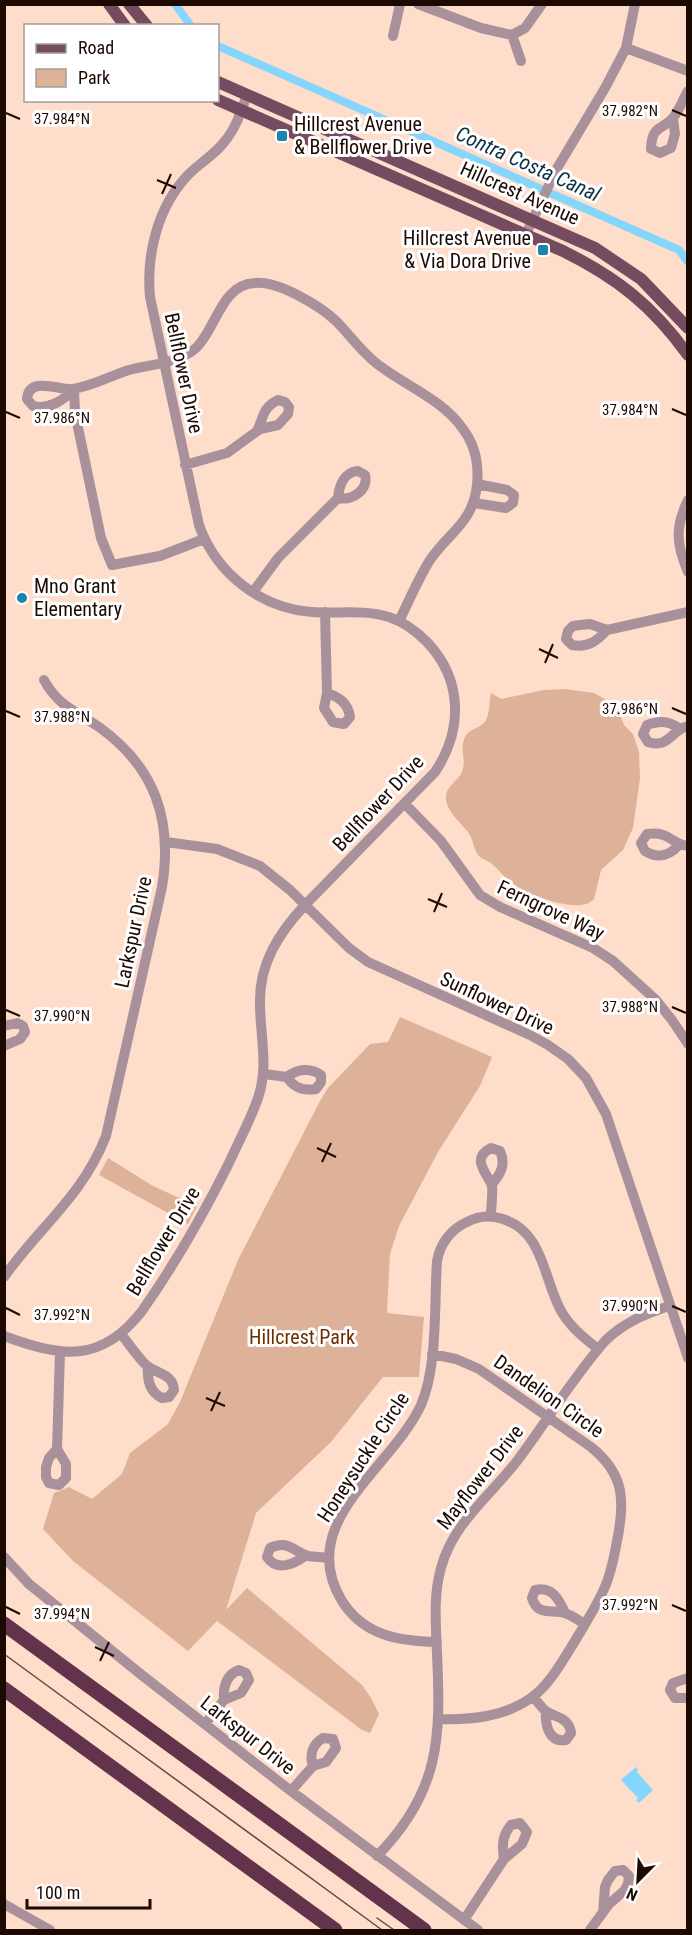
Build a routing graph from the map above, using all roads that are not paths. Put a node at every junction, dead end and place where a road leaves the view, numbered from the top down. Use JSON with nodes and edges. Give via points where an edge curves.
{"nodes":[{"id":1,"x":109,"y":4,"type":"edge"},
{"id":2,"x":129,"y":4,"type":"edge"},
{"id":3,"x":400,"y":4,"type":"edge"},
{"id":4,"x":418,"y":4,"type":"edge"},
{"id":5,"x":542,"y":4,"type":"edge"},
{"id":6,"x":635,"y":4,"type":"edge"},
{"id":7,"x":123,"y":24,"type":"edge"},
{"id":8,"x":145,"y":24,"type":"edge"},
{"id":9,"x":512,"y":35,"type":"junction"},
{"id":10,"x":393,"y":36,"type":"dead end"},
{"id":11,"x":626,"y":48,"type":"junction"},
{"id":12,"x":521,"y":61,"type":"dead end"},
{"id":13,"x":687,"y":71,"type":"edge"},
{"id":14,"x":219,"y":82,"type":"edge"},
{"id":15,"x":687,"y":91,"type":"edge"},
{"id":16,"x":247,"y":95,"type":"junction"},
{"id":17,"x":219,"y":100,"type":"edge"},
{"id":18,"x":241,"y":111,"type":"junction"},
{"id":19,"x":673,"y":119,"type":"dead end"},
{"id":20,"x":532,"y":220,"type":"junction"},
{"id":21,"x":526,"y":234,"type":"junction"},
{"id":22,"x":687,"y":328,"type":"edge"},
{"id":23,"x":687,"y":355,"type":"edge"},
{"id":24,"x":164,"y":363,"type":"junction"},
{"id":25,"x":257,"y":431,"type":"dead end"},
{"id":26,"x":185,"y":465,"type":"junction"},
{"id":27,"x":477,"y":484,"type":"junction"},
{"id":28,"x":338,"y":498,"type":"dead end"},
{"id":29,"x":687,"y":500,"type":"edge"},
{"id":30,"x":474,"y":503,"type":"junction"},
{"id":31,"x":204,"y":538,"type":"junction"},
{"id":32,"x":687,"y":572,"type":"edge"},
{"id":33,"x":253,"y":592,"type":"junction"},
{"id":34,"x":325,"y":612,"type":"junction"},
{"id":35,"x":687,"y":612,"type":"edge"},
{"id":36,"x":399,"y":621,"type":"junction"},
{"id":37,"x":608,"y":630,"type":"dead end"},
{"id":38,"x":44,"y":680,"type":"dead end"},
{"id":39,"x":327,"y":693,"type":"dead end"},
{"id":40,"x":405,"y":804,"type":"junction"},
{"id":41,"x":166,"y":842,"type":"junction"},
{"id":42,"x":304,"y":906,"type":"junction"},
{"id":43,"x":4,"y":1026,"type":"edge"},
{"id":44,"x":687,"y":1044,"type":"edge"},
{"id":45,"x":4,"y":1046,"type":"edge"},
{"id":46,"x":264,"y":1074,"type":"junction"},
{"id":47,"x":287,"y":1077,"type":"dead end"},
{"id":48,"x":492,"y":1184,"type":"dead end"},
{"id":49,"x":491,"y":1216,"type":"junction"},
{"id":50,"x":4,"y":1277,"type":"edge"},
{"id":51,"x":669,"y":1306,"type":"junction"},
{"id":52,"x":121,"y":1334,"type":"junction"},
{"id":53,"x":4,"y":1336,"type":"edge"},
{"id":54,"x":598,"y":1349,"type":"junction"},
{"id":55,"x":60,"y":1353,"type":"junction"},
{"id":56,"x":432,"y":1354,"type":"junction"},
{"id":57,"x":687,"y":1358,"type":"edge"},
{"id":58,"x":148,"y":1367,"type":"dead end"},
{"id":59,"x":549,"y":1418,"type":"junction"},
{"id":60,"x":57,"y":1449,"type":"dead end"},
{"id":61,"x":306,"y":1556,"type":"dead end"},
{"id":62,"x":4,"y":1557,"type":"edge"},
{"id":63,"x":329,"y":1558,"type":"junction"},
{"id":64,"x":565,"y":1612,"type":"dead end"},
{"id":65,"x":4,"y":1624,"type":"edge"},
{"id":66,"x":585,"y":1624,"type":"junction"},
{"id":67,"x":437,"y":1642,"type":"junction"},
{"id":68,"x":687,"y":1678,"type":"edge"},
{"id":69,"x":4,"y":1689,"type":"edge"},
{"id":70,"x":534,"y":1696,"type":"junction"},
{"id":71,"x":687,"y":1698,"type":"edge"},
{"id":72,"x":224,"y":1700,"type":"dead end"},
{"id":73,"x":546,"y":1711,"type":"dead end"},
{"id":74,"x":439,"y":1719,"type":"junction"},
{"id":75,"x":205,"y":1724,"type":"junction"},
{"id":76,"x":313,"y":1766,"type":"dead end"},
{"id":77,"x":291,"y":1791,"type":"junction"},
{"id":78,"x":377,"y":1856,"type":"junction"},
{"id":79,"x":504,"y":1859,"type":"dead end"},
{"id":80,"x":4,"y":1904,"type":"edge"},
{"id":81,"x":603,"y":1912,"type":"dead end"},
{"id":82,"x":464,"y":1920,"type":"junction"},
{"id":83,"x":50,"y":1930,"type":"edge"},
{"id":84,"x":335,"y":1930,"type":"edge"},
{"id":85,"x":424,"y":1930,"type":"edge"},
{"id":86,"x":478,"y":1930,"type":"edge"},
{"id":87,"x":590,"y":1930,"type":"edge"}],
"edges":[{"from":1,"to":7,"type":"main road"},
{"from":2,"to":8,"type":"main road"},
{"from":3,"to":10,"type":"street"},
{"from":4,"to":9,"type":"street","via":[[481,28]]},
{"from":5,"to":9,"type":"street","via":[[525,27]]},
{"from":6,"to":11,"type":"street"},
{"from":9,"to":12,"type":"street"},
{"from":11,"to":13,"type":"street"},
{"from":11,"to":20,"type":"street"},
{"from":14,"to":16,"type":"main road","name":"Hillcrest Avenue"},
{"from":15,"to":19,"type":"street"},
{"from":16,"to":18,"type":"street","name":"Bellflower Drive"},
{"from":16,"to":20,"type":"main road","name":"Hillcrest Avenue"},
{"from":17,"to":18,"type":"main road","name":"Hillcrest Avenue"},
{"from":18,"to":21,"type":"main road","name":"Hillcrest Avenue"},
{"from":18,"to":24,"type":"street","name":"Bellflower Drive","via":[[223,144],[178,187],[155,234],[149,286]]},
{"from":20,"to":21,"type":"street"},
{"from":20,"to":22,"type":"main road","name":"Hillcrest Avenue","via":[[621,264]]},
{"from":21,"to":23,"type":"main road","name":"Hillcrest Avenue","via":[[612,278],[654,313]]},
{"from":24,"to":26,"type":"street","name":"Bellflower Drive"},
{"from":24,"to":27,"type":"street","via":[[197,348],[227,299],[240,287],[258,282],[282,289],[326,312],[378,364],[453,416],[474,450]]},
{"from":24,"to":31,"type":"street","via":[[74,389],[74,408],[101,538],[112,565],[160,556]]},
{"from":25,"to":26,"type":"street","via":[[227,453]]},
{"from":26,"to":31,"type":"street","name":"Bellflower Drive"},
{"from":27,"to":30,"type":"street"},
{"from":27,"to":30,"type":"street","via":[[510,491],[513,503],[506,508]]},
{"from":28,"to":33,"type":"street","via":[[278,558]]},
{"from":29,"to":32,"type":"street","via":[[677,534]]},
{"from":30,"to":36,"type":"street","via":[[460,527],[432,558]]},
{"from":31,"to":33,"type":"street","name":"Bellflower Drive","via":[[223,568]]},
{"from":33,"to":34,"type":"street","name":"Bellflower Drive","via":[[283,607]]},
{"from":34,"to":36,"type":"street","name":"Bellflower Drive","via":[[368,612]]},
{"from":34,"to":39,"type":"street"},
{"from":35,"to":37,"type":"street"},
{"from":36,"to":40,"type":"street","name":"Bellflower Drive","via":[[422,637],[439,658],[449,676],[455,708],[448,750],[435,772]]},
{"from":38,"to":41,"type":"street","name":"Larkspur Drive","via":[[58,701],[112,736],[137,764],[157,801]]},
{"from":40,"to":42,"type":"street","name":"Bellflower Drive"},
{"from":40,"to":44,"type":"street","name":"Ferngrove Way","via":[[441,842],[480,895],[613,961],[656,1000]]},
{"from":41,"to":42,"type":"street","name":"Sunflower Drive","via":[[217,849],[252,862],[274,876]]},
{"from":41,"to":50,"type":"street","name":"Larkspur Drive","via":[[162,887],[106,1136],[70,1199]]},
{"from":42,"to":46,"type":"street","name":"Bellflower Drive","via":[[274,945],[264,970],[260,1002]]},
{"from":42,"to":51,"type":"street","name":"Sunflower Drive","via":[[368,962],[530,1035],[576,1066],[591,1084],[606,1114]]},
{"from":43,"to":45,"type":"street","via":[[17,1023],[25,1032],[20,1039]]},
{"from":46,"to":47,"type":"street"},
{"from":46,"to":52,"type":"street","name":"Bellflower Drive","via":[[252,1115],[191,1237],[142,1311]]},
{"from":48,"to":49,"type":"street"},
{"from":49,"to":54,"type":"street","via":[[507,1220],[528,1234],[563,1314]]},
{"from":49,"to":56,"type":"street","name":"Honeysuckle Circle","via":[[461,1225],[440,1250]]},
{"from":51,"to":54,"type":"street","name":"Mayflower Drive","via":[[627,1323]]},
{"from":51,"to":57,"type":"street","name":"Sunflower Drive"},
{"from":52,"to":55,"type":"street","name":"Bellflower Drive","via":[[95,1347]]},
{"from":52,"to":58,"type":"street"},
{"from":53,"to":55,"type":"street","name":"Bellflower Drive"},
{"from":54,"to":59,"type":"street","name":"Mayflower Drive"},
{"from":55,"to":60,"type":"street"},
{"from":56,"to":59,"type":"street","name":"Dandelion Circle","via":[[473,1366]]},
{"from":56,"to":63,"type":"street","name":"Honeysuckle Circle","via":[[420,1406],[344,1511],[332,1535]]},
{"from":59,"to":66,"type":"street","name":"Dandelion Circle","via":[[602,1456],[622,1495],[610,1574]]},
{"from":59,"to":67,"type":"street","name":"Mayflower Drive","via":[[454,1538],[439,1580]]},
{"from":61,"to":63,"type":"street"},
{"from":62,"to":75,"type":"street","name":"Larkspur Drive","via":[[43,1596]]},
{"from":63,"to":67,"type":"street","name":"Honeysuckle Circle","via":[[340,1598],[362,1624],[397,1640]]},
{"from":64,"to":66,"type":"street"},
{"from":65,"to":85,"type":"highway"},
{"from":66,"to":70,"type":"street","name":"Dandelion Circle"},
{"from":67,"to":74,"type":"street","name":"Mayflower Drive"},
{"from":68,"to":71,"type":"street","via":[[674,1682],[670,1690],[678,1700]]},
{"from":69,"to":84,"type":"highway"},
{"from":70,"to":73,"type":"street"},
{"from":70,"to":74,"type":"street","name":"Dandelion Circle","via":[[488,1716]]},
{"from":72,"to":75,"type":"street"},
{"from":74,"to":78,"type":"street","name":"Mayflower Drive","via":[[435,1752],[423,1791],[403,1826]]},
{"from":75,"to":77,"type":"street","name":"Larkspur Drive"},
{"from":76,"to":77,"type":"street"},
{"from":77,"to":78,"type":"street","name":"Larkspur Drive"},
{"from":78,"to":82,"type":"street","name":"Larkspur Drive"},
{"from":79,"to":82,"type":"street"},
{"from":80,"to":83,"type":"street"},
{"from":81,"to":87,"type":"street"},
{"from":82,"to":86,"type":"street","name":"Larkspur Drive"}]}
